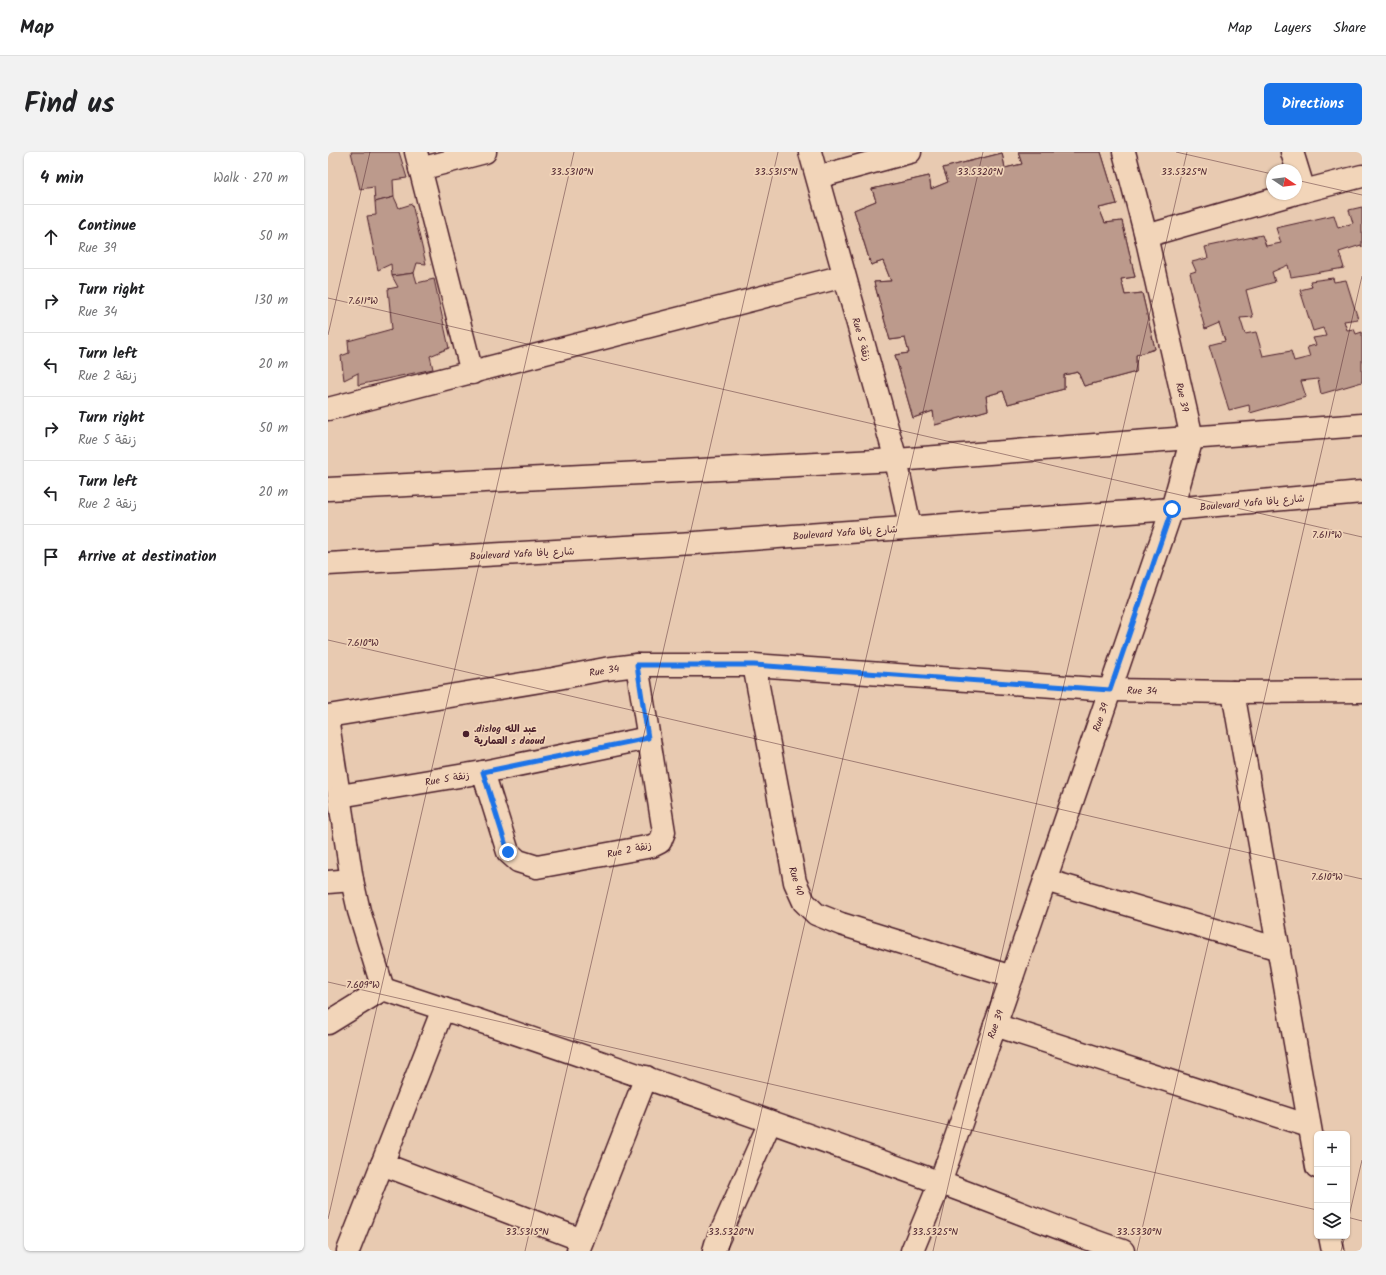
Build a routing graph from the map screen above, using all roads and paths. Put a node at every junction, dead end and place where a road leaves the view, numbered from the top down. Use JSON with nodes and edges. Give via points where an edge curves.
{"nodes":[{"id":1,"x":485,"y":152,"type":"edge"},
{"id":2,"x":810,"y":152,"type":"edge"},
{"id":3,"x":910,"y":152,"type":"edge"},
{"id":4,"x":1124,"y":152,"type":"edge"},
{"id":5,"x":1292,"y":152,"type":"edge"},
{"id":6,"x":418,"y":160,"type":"edge"},
{"id":7,"x":1294,"y":164,"type":"edge"},
{"id":8,"x":1362,"y":176,"type":"edge"},
{"id":9,"x":818,"y":177,"type":"junction"},
{"id":10,"x":1302,"y":192,"type":"edge"},
{"id":11,"x":1273,"y":200,"type":"edge"},
{"id":12,"x":1146,"y":236,"type":"junction"},
{"id":13,"x":844,"y":276,"type":"junction"},
{"id":14,"x":472,"y":373,"type":"junction"},
{"id":15,"x":328,"y":409,"type":"edge"},
{"id":16,"x":1362,"y":425,"type":"edge"},
{"id":17,"x":1192,"y":438,"type":"junction"},
{"id":18,"x":896,"y":460,"type":"junction"},
{"id":19,"x":328,"y":489,"type":"edge"},
{"id":20,"x":1362,"y":492,"type":"edge"},
{"id":21,"x":1172,"y":509,"type":"junction"},
{"id":22,"x":910,"y":527,"type":"junction"},
{"id":23,"x":328,"y":564,"type":"edge"},
{"id":24,"x":637,"y":665,"type":"junction"},
{"id":25,"x":754,"y":665,"type":"junction"},
{"id":26,"x":1110,"y":690,"type":"junction"},
{"id":27,"x":1362,"y":691,"type":"edge"},
{"id":28,"x":1233,"y":692,"type":"junction"},
{"id":29,"x":328,"y":716,"type":"edge"},
{"id":30,"x":328,"y":724,"type":"edge"},
{"id":31,"x":648,"y":738,"type":"junction"},
{"id":32,"x":483,"y":772,"type":"junction"},
{"id":33,"x":340,"y":796,"type":"junction"},
{"id":34,"x":352,"y":880,"type":"junction"},
{"id":35,"x":1045,"y":880,"type":"junction"},
{"id":36,"x":328,"y":882,"type":"edge"},
{"id":37,"x":1279,"y":949,"type":"junction"},
{"id":38,"x":1012,"y":977,"type":"junction"},
{"id":39,"x":383,"y":989,"type":"junction"},
{"id":40,"x":444,"y":1009,"type":"junction"},
{"id":41,"x":328,"y":1023,"type":"edge"},
{"id":42,"x":995,"y":1025,"type":"junction"},
{"id":43,"x":646,"y":1077,"type":"junction"},
{"id":44,"x":770,"y":1122,"type":"junction"},
{"id":45,"x":1310,"y":1126,"type":"junction"},
{"id":46,"x":1314,"y":1149,"type":"edge"},
{"id":47,"x":382,"y":1164,"type":"junction"},
{"id":48,"x":940,"y":1182,"type":"junction"},
{"id":49,"x":1331,"y":1239,"type":"edge"},
{"id":50,"x":580,"y":1246,"type":"edge"},
{"id":51,"x":346,"y":1249,"type":"edge"},
{"id":52,"x":714,"y":1251,"type":"edge"},
{"id":53,"x":912,"y":1251,"type":"edge"},
{"id":54,"x":1122,"y":1251,"type":"edge"},
{"id":55,"x":1333,"y":1251,"type":"edge"}],
"edges":[{"from":1,"to":6,"type":"street"},
{"from":2,"to":9,"type":"street","name":"Rue 5 زنقة"},
{"from":3,"to":9,"type":"street"},
{"from":4,"to":12,"type":"street","name":"Rue 39"},
{"from":5,"to":7,"type":"street"},
{"from":6,"to":14,"type":"street"},
{"from":8,"to":10,"type":"street"},
{"from":9,"to":13,"type":"street","name":"Rue 5 زنقة"},
{"from":11,"to":12,"type":"street"},
{"from":12,"to":17,"type":"street","name":"Rue 39"},
{"from":13,"to":14,"type":"street"},
{"from":13,"to":18,"type":"street","name":"Rue 5 زنقة"},
{"from":14,"to":15,"type":"street"},
{"from":16,"to":17,"type":"street"},
{"from":17,"to":18,"type":"street"},
{"from":17,"to":21,"type":"street","name":"Rue 39"},
{"from":18,"to":19,"type":"street"},
{"from":18,"to":22,"type":"street","name":"Rue 5 زنقة"},
{"from":20,"to":21,"type":"street","name":"Boulevard Yafa شارع يافا"},
{"from":21,"to":22,"type":"street","name":"Boulevard Yafa شارع يافا"},
{"from":21,"to":26,"type":"street","name":"Rue 39"},
{"from":22,"to":23,"type":"street","name":"Boulevard Yafa شارع يافا","via":[[695,543]]},
{"from":24,"to":25,"type":"street","name":"Rue 34"},
{"from":24,"to":29,"type":"street","name":"Rue 34"},
{"from":24,"to":31,"type":"street","name":"Rue 2 زنقة"},
{"from":25,"to":26,"type":"street","name":"Rue 34"},
{"from":25,"to":38,"type":"street","name":"Rue 40","via":[[795,882],[804,902],[816,914],[841,924]]},
{"from":26,"to":28,"type":"street","name":"Rue 34"},
{"from":26,"to":35,"type":"street","name":"Rue 39"},
{"from":27,"to":28,"type":"street","name":"Rue 34"},
{"from":28,"to":37,"type":"street"},
{"from":30,"to":33,"type":"street"},
{"from":31,"to":32,"type":"street","name":"Rue 5 زنقة"},
{"from":31,"to":32,"type":"street","name":"Rue 2 زنقة","via":[[664,832],[660,842],[652,846],[537,867],[518,861],[508,852]]},
{"from":32,"to":33,"type":"street","name":"Rue 5 زنقة"},
{"from":33,"to":34,"type":"street"},
{"from":34,"to":36,"type":"street"},
{"from":34,"to":39,"type":"street"},
{"from":35,"to":37,"type":"street"},
{"from":35,"to":38,"type":"street","name":"Rue 39"},
{"from":37,"to":45,"type":"street"},
{"from":38,"to":42,"type":"street","name":"Rue 39"},
{"from":39,"to":40,"type":"street"},
{"from":39,"to":41,"type":"street"},
{"from":40,"to":43,"type":"street"},
{"from":40,"to":47,"type":"street"},
{"from":42,"to":45,"type":"street"},
{"from":42,"to":48,"type":"street","name":"Rue 39"},
{"from":43,"to":44,"type":"street"},
{"from":43,"to":50,"type":"street"},
{"from":44,"to":48,"type":"street"},
{"from":44,"to":52,"type":"street"},
{"from":45,"to":46,"type":"street"},
{"from":47,"to":50,"type":"street"},
{"from":47,"to":51,"type":"street"},
{"from":48,"to":53,"type":"street","name":"Rue 39"},
{"from":48,"to":54,"type":"street"},
{"from":49,"to":55,"type":"street"}]}
